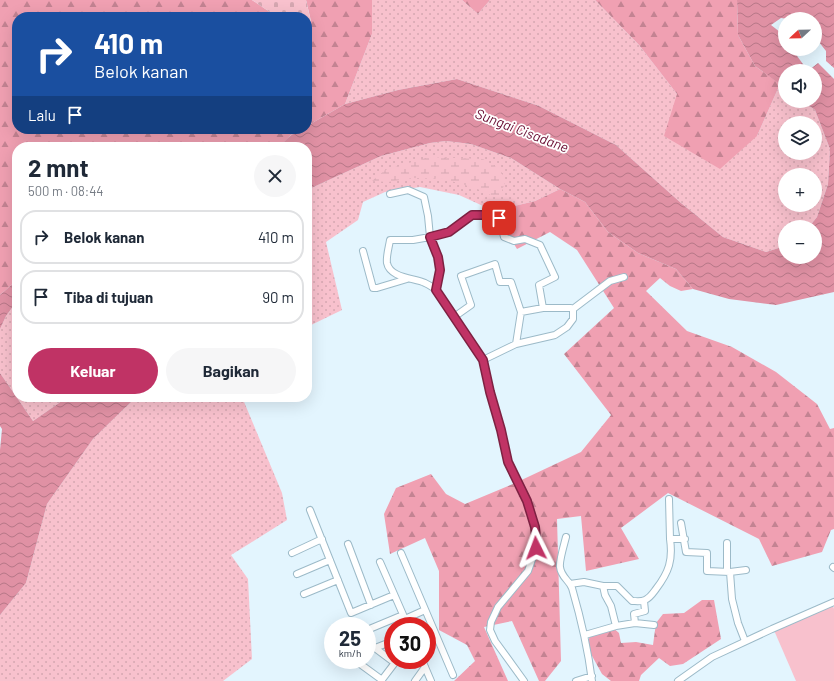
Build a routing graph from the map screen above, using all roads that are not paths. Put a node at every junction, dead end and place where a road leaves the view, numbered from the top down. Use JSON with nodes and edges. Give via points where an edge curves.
{"nodes":[{"id":1,"x":390,"y":194,"type":"dead end"},
{"id":2,"x":430,"y":237,"type":"junction"},
{"id":3,"x":363,"y":251,"type":"dead end"},
{"id":4,"x":624,"y":277,"type":"dead end"},
{"id":5,"x":409,"y":278,"type":"junction"},
{"id":6,"x":436,"y":290,"type":"junction"},
{"id":7,"x":543,"y":308,"type":"junction"},
{"id":8,"x":573,"y":309,"type":"junction"},
{"id":9,"x":520,"y":312,"type":"junction"},
{"id":10,"x":454,"y":317,"type":"junction"},
{"id":11,"x":516,"y":344,"type":"junction"},
{"id":12,"x":483,"y":360,"type":"junction"},
{"id":13,"x":669,"y":499,"type":"dead end"},
{"id":14,"x":310,"y":510,"type":"dead end"},
{"id":15,"x":682,"y":523,"type":"dead end"},
{"id":16,"x":566,"y":537,"type":"dead end"},
{"id":17,"x":670,"y":538,"type":"junction"},
{"id":18,"x":322,"y":539,"type":"junction"},
{"id":19,"x":685,"y":539,"type":"junction"},
{"id":20,"x":727,"y":543,"type":"dead end"},
{"id":21,"x":348,"y":544,"type":"dead end"},
{"id":22,"x":292,"y":553,"type":"dead end"},
{"id":23,"x":401,"y":553,"type":"dead end"},
{"id":24,"x":330,"y":560,"type":"junction"},
{"id":25,"x":380,"y":562,"type":"dead end"},
{"id":26,"x":746,"y":570,"type":"dead end"},
{"id":27,"x":729,"y":572,"type":"junction"},
{"id":28,"x":297,"y":574,"type":"dead end"},
{"id":29,"x":338,"y":580,"type":"junction"},
{"id":30,"x":570,"y":584,"type":"junction"},
{"id":31,"x":603,"y":586,"type":"junction"},
{"id":32,"x":304,"y":594,"type":"dead end"},
{"id":33,"x":394,"y":596,"type":"junction"},
{"id":34,"x":644,"y":601,"type":"junction"},
{"id":35,"x":834,"y":602,"type":"edge"},
{"id":36,"x":371,"y":605,"type":"junction"},
{"id":37,"x":425,"y":610,"type":"junction"},
{"id":38,"x":404,"y":617,"type":"joint"},
{"id":39,"x":635,"y":623,"type":"junction"},
{"id":40,"x":654,"y":625,"type":"dead end"},
{"id":41,"x":616,"y":626,"type":"junction"},
{"id":42,"x":584,"y":635,"type":"junction"},
{"id":43,"x":745,"y":641,"type":"junction"},
{"id":44,"x":366,"y":669,"type":"edge"},
{"id":45,"x":390,"y":669,"type":"edge"},
{"id":46,"x":424,"y":669,"type":"edge"},
{"id":47,"x":426,"y":669,"type":"edge"},
{"id":48,"x":453,"y":675,"type":"dead end"},
{"id":49,"x":592,"y":679,"type":"edge"},
{"id":50,"x":381,"y":681,"type":"edge"},
{"id":51,"x":415,"y":681,"type":"edge"},
{"id":52,"x":431,"y":681,"type":"edge"},
{"id":53,"x":524,"y":681,"type":"edge"},
{"id":54,"x":576,"y":681,"type":"edge"},
{"id":55,"x":678,"y":681,"type":"edge"}],
"edges":[{"from":1,"to":2,"type":"street","via":[[408,190],[424,197]]},
{"from":2,"to":5,"type":"street","via":[[390,240],[388,266],[402,277]]},
{"from":2,"to":6,"type":"street","via":[[440,270]]},
{"from":2,"to":7,"type":"street","via":[[449,232],[472,215],[499,218],[504,237],[514,241],[525,239],[540,245],[555,277],[539,285]]},
{"from":3,"to":5,"type":"street","via":[[373,288]]},
{"from":4,"to":8,"type":"street","via":[[610,281]]},
{"from":5,"to":6,"type":"street"},
{"from":6,"to":10,"type":"street"},
{"from":7,"to":8,"type":"street"},
{"from":7,"to":9,"type":"street"},
{"from":8,"to":11,"type":"street","via":[[573,319],[556,335]]},
{"from":9,"to":10,"type":"street","via":[[511,282],[500,282],[495,264],[461,276],[471,305]]},
{"from":9,"to":11,"type":"street"},
{"from":10,"to":12,"type":"street"},
{"from":11,"to":12,"type":"street"},
{"from":12,"to":53,"type":"street","via":[[508,462],[527,501],[535,527],[536,548],[528,571],[498,607],[490,630],[495,642]]},
{"from":13,"to":17,"type":"street"},
{"from":14,"to":18,"type":"street"},
{"from":15,"to":19,"type":"street"},
{"from":16,"to":30,"type":"street","via":[[559,566],[562,575]]},
{"from":17,"to":19,"type":"street"},
{"from":17,"to":34,"type":"street","via":[[669,566],[664,578]]},
{"from":18,"to":22,"type":"street"},
{"from":18,"to":24,"type":"street"},
{"from":19,"to":27,"type":"street","via":[[686,552],[707,553],[707,571]]},
{"from":20,"to":27,"type":"street"},
{"from":21,"to":36,"type":"street"},
{"from":23,"to":37,"type":"street"},
{"from":24,"to":28,"type":"street"},
{"from":24,"to":29,"type":"street"},
{"from":25,"to":33,"type":"street"},
{"from":26,"to":27,"type":"street"},
{"from":27,"to":43,"type":"street","via":[[732,599]]},
{"from":29,"to":32,"type":"street"},
{"from":29,"to":36,"type":"street","via":[[351,613]]},
{"from":30,"to":31,"type":"street","via":[[584,582]]},
{"from":30,"to":42,"type":"street"},
{"from":31,"to":34,"type":"street","via":[[617,586],[632,601]]},
{"from":31,"to":41,"type":"street"},
{"from":33,"to":36,"type":"street"},
{"from":33,"to":38,"type":"street"},
{"from":34,"to":39,"type":"street","via":[[645,611],[634,614]]},
{"from":35,"to":43,"type":"street"},
{"from":37,"to":38,"type":"street"},
{"from":37,"to":48,"type":"street"},
{"from":39,"to":40,"type":"street"},
{"from":39,"to":41,"type":"street"},
{"from":41,"to":42,"type":"street"},
{"from":42,"to":49,"type":"street"},
{"from":43,"to":55,"type":"street","via":[[712,657]]},
{"from":44,"to":50,"type":"street"},
{"from":45,"to":50,"type":"street"},
{"from":46,"to":51,"type":"street"},
{"from":47,"to":52,"type":"street"},
{"from":49,"to":54,"type":"street"}]}
